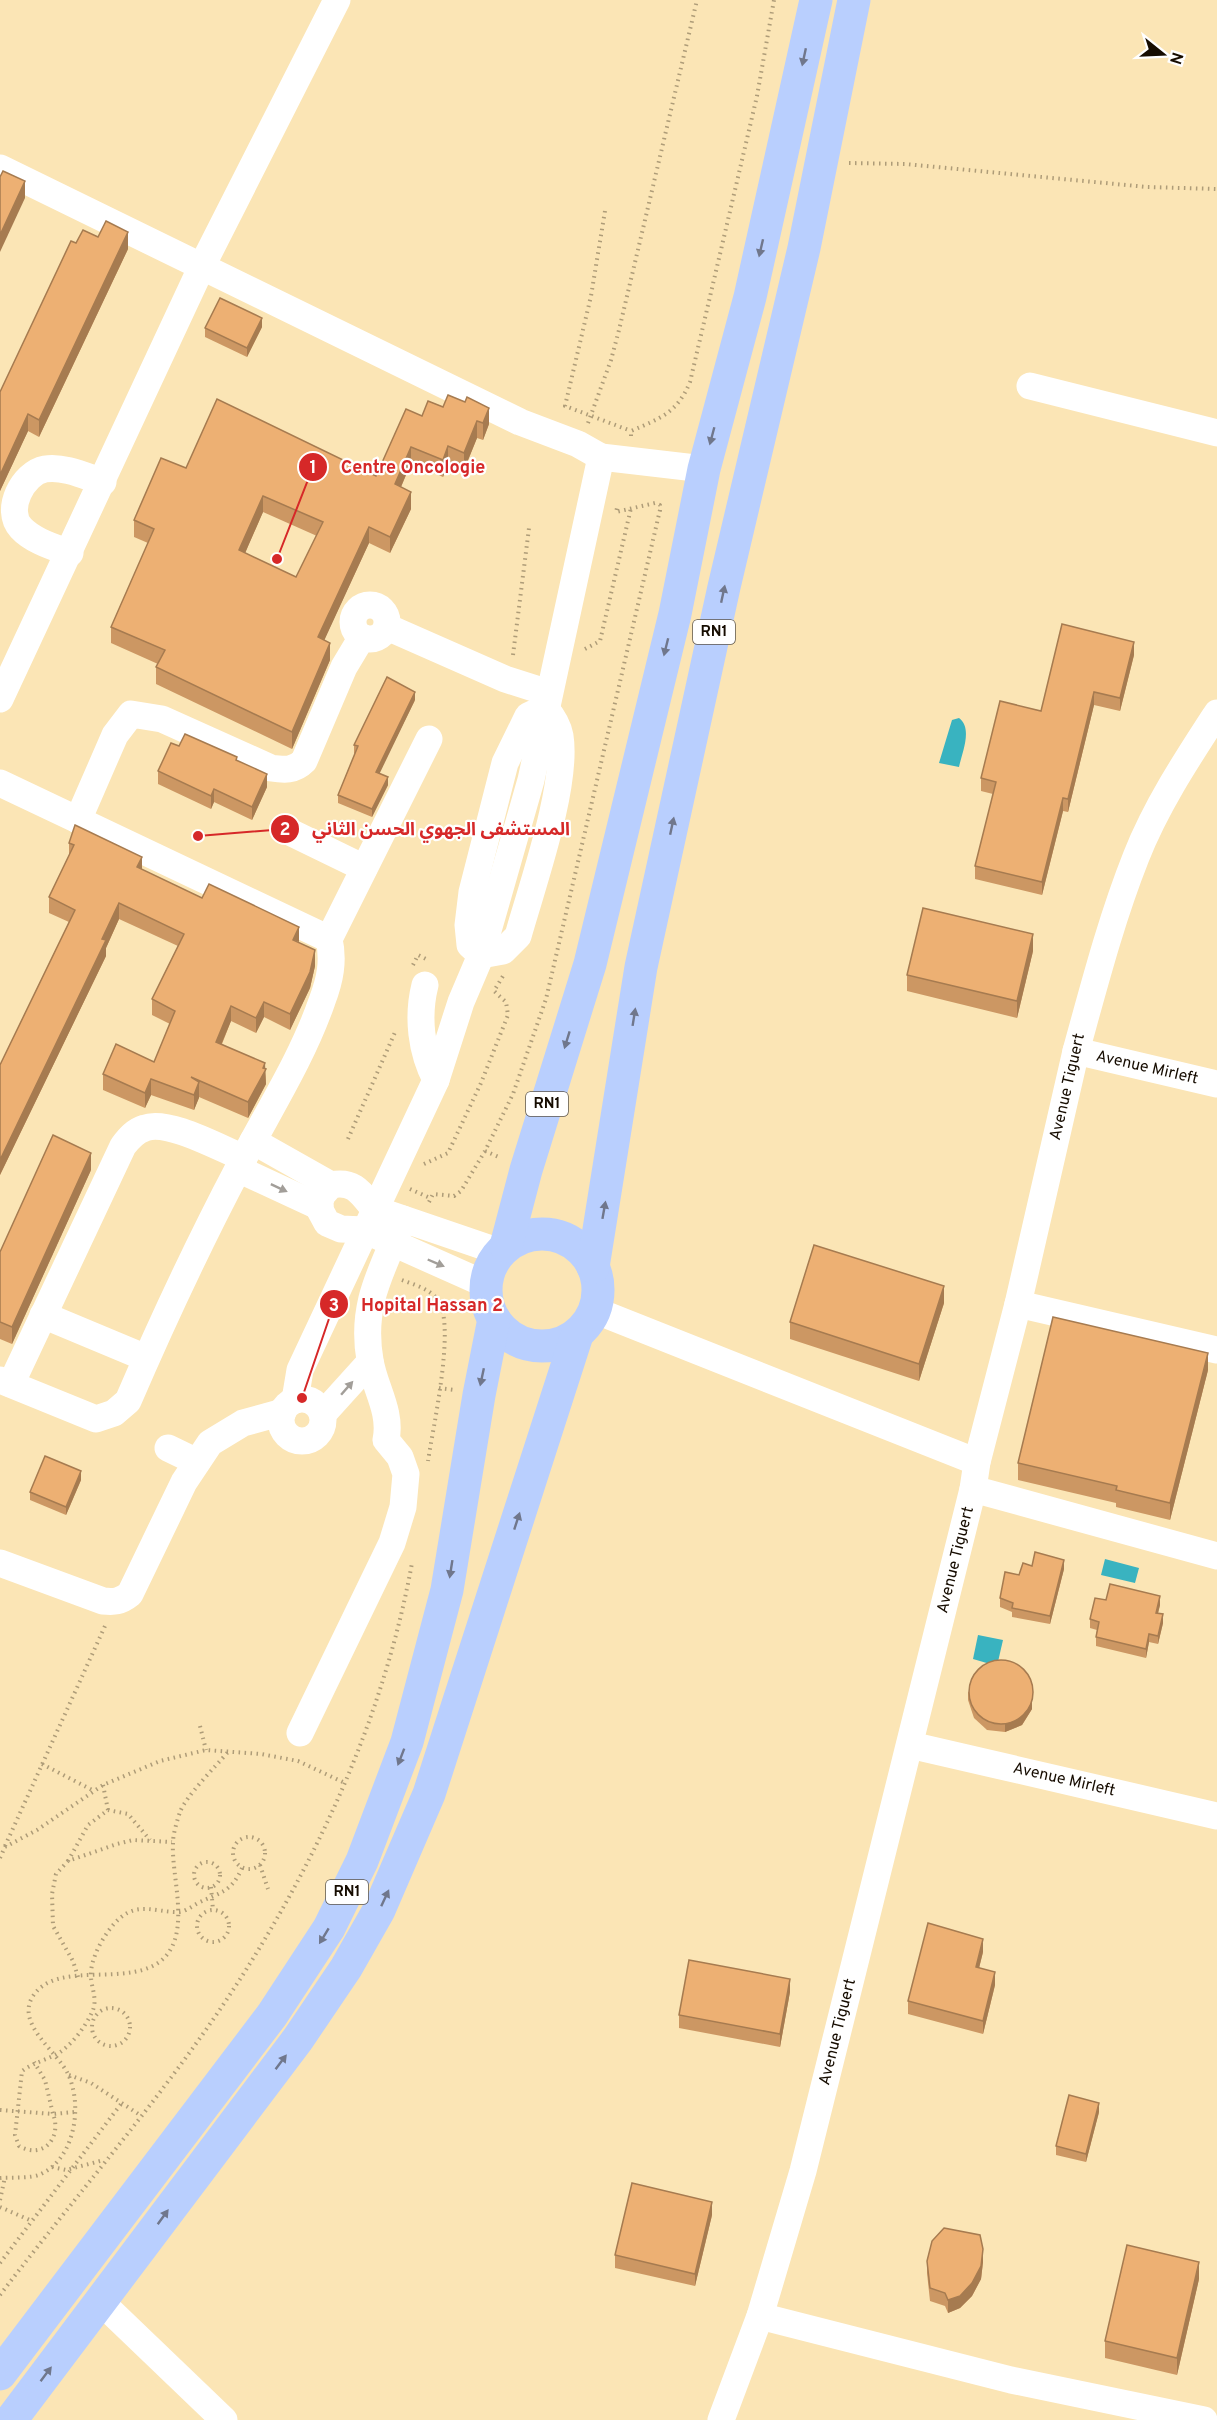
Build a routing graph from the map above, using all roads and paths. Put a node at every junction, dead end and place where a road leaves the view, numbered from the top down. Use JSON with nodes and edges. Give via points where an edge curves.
{"nodes":[{"id":1,"x":337,"y":0,"type":"edge"},
{"id":2,"x":697,"y":0,"type":"edge"},
{"id":3,"x":774,"y":0,"type":"edge"},
{"id":4,"x":816,"y":0,"type":"edge"},
{"id":5,"x":854,"y":0,"type":"edge"},
{"id":6,"x":821,"y":162,"type":"junction"},
{"id":7,"x":0,"y":168,"type":"edge"},
{"id":8,"x":1217,"y":189,"type":"edge"},
{"id":9,"x":605,"y":211,"type":"dead end"},
{"id":10,"x":202,"y":266,"type":"junction"},
{"id":11,"x":1030,"y":386,"type":"dead end"},
{"id":12,"x":591,"y":416,"type":"junction"},
{"id":13,"x":632,"y":431,"type":"junction"},
{"id":14,"x":1217,"y":433,"type":"edge"},
{"id":15,"x":602,"y":454,"type":"junction"},
{"id":16,"x":704,"y":470,"type":"junction"},
{"id":17,"x":103,"y":482,"type":"junction"},
{"id":18,"x":619,"y":500,"type":"dead end"},
{"id":19,"x":528,"y":528,"type":"dead end"},
{"id":20,"x":70,"y":553,"type":"junction"},
{"id":21,"x":505,"y":679,"type":"junction"},
{"id":22,"x":0,"y":699,"type":"edge"},
{"id":23,"x":547,"y":700,"type":"junction"},
{"id":24,"x":1217,"y":713,"type":"edge"},
{"id":25,"x":429,"y":739,"type":"dead end"},
{"id":26,"x":0,"y":783,"type":"edge"},
{"id":27,"x":78,"y":820,"type":"junction"},
{"id":28,"x":292,"y":833,"type":"dead end"},
{"id":29,"x":364,"y":868,"type":"junction"},
{"id":30,"x":329,"y":939,"type":"junction"},
{"id":31,"x":461,"y":1002,"type":"junction"},
{"id":32,"x":397,"y":1028,"type":"dead end"},
{"id":33,"x":1076,"y":1051,"type":"junction"},
{"id":34,"x":436,"y":1080,"type":"junction"},
{"id":35,"x":1217,"y":1084,"type":"edge"},
{"id":36,"x":348,"y":1139,"type":"dead end"},
{"id":37,"x":245,"y":1156,"type":"junction"},
{"id":38,"x":326,"y":1196,"type":"junction"},
{"id":39,"x":369,"y":1219,"type":"junction"},
{"id":40,"x":431,"y":1227,"type":"junction"},
{"id":41,"x":398,"y":1231,"type":"junction"},
{"id":42,"x":503,"y":1249,"type":"junction"},
{"id":43,"x":421,"y":1257,"type":"junction"},
{"id":44,"x":593,"y":1267,"type":"junction"},
{"id":45,"x":487,"y":1285,"type":"junction"},
{"id":46,"x":1018,"y":1304,"type":"junction"},
{"id":47,"x":43,"y":1315,"type":"junction"},
{"id":48,"x":494,"y":1319,"type":"junction"},
{"id":49,"x":586,"y":1322,"type":"junction"},
{"id":50,"x":1217,"y":1350,"type":"edge"},
{"id":51,"x":146,"y":1358,"type":"junction"},
{"id":52,"x":370,"y":1362,"type":"junction"},
{"id":53,"x":5,"y":1382,"type":"edge"},
{"id":54,"x":289,"y":1406,"type":"junction"},
{"id":55,"x":323,"y":1414,"type":"junction"},
{"id":56,"x":168,"y":1448,"type":"dead end"},
{"id":57,"x":198,"y":1462,"type":"junction"},
{"id":58,"x":977,"y":1462,"type":"junction"},
{"id":59,"x":427,"y":1468,"type":"dead end"},
{"id":60,"x":973,"y":1489,"type":"junction"},
{"id":61,"x":413,"y":1556,"type":"dead end"},
{"id":62,"x":1217,"y":1556,"type":"edge"},
{"id":63,"x":0,"y":1563,"type":"edge"},
{"id":64,"x":116,"y":1602,"type":"junction"},
{"id":65,"x":200,"y":1726,"type":"dead end"},
{"id":66,"x":300,"y":1733,"type":"dead end"},
{"id":67,"x":910,"y":1745,"type":"junction"},
{"id":68,"x":206,"y":1750,"type":"junction"},
{"id":69,"x":228,"y":1752,"type":"junction"},
{"id":70,"x":42,"y":1764,"type":"junction"},
{"id":71,"x":345,"y":1783,"type":"junction"},
{"id":72,"x":103,"y":1785,"type":"junction"},
{"id":73,"x":94,"y":1791,"type":"junction"},
{"id":74,"x":108,"y":1810,"type":"junction"},
{"id":75,"x":1217,"y":1816,"type":"edge"},
{"id":76,"x":150,"y":1840,"type":"junction"},
{"id":77,"x":172,"y":1842,"type":"junction"},
{"id":78,"x":5,"y":1847,"type":"junction"},
{"id":79,"x":0,"y":1858,"type":"edge"},
{"id":80,"x":68,"y":1861,"type":"junction"},
{"id":81,"x":260,"y":1865,"type":"junction"},
{"id":82,"x":242,"y":1868,"type":"junction"},
{"id":83,"x":211,"y":1887,"type":"junction"},
{"id":84,"x":267,"y":1888,"type":"dead end"},
{"id":85,"x":214,"y":1897,"type":"junction"},
{"id":86,"x":213,"y":1910,"type":"junction"},
{"id":87,"x":179,"y":1913,"type":"junction"},
{"id":88,"x":90,"y":1975,"type":"junction"},
{"id":89,"x":78,"y":1977,"type":"junction"},
{"id":90,"x":90,"y":2020,"type":"junction"},
{"id":91,"x":56,"y":2055,"type":"junction"},
{"id":92,"x":34,"y":2062,"type":"junction"},
{"id":93,"x":69,"y":2075,"type":"junction"},
{"id":94,"x":122,"y":2104,"type":"junction"},
{"id":95,"x":0,"y":2110,"type":"edge"},
{"id":96,"x":17,"y":2110,"type":"junction"},
{"id":97,"x":74,"y":2112,"type":"junction"},
{"id":98,"x":53,"y":2114,"type":"junction"},
{"id":99,"x":140,"y":2115,"type":"junction"},
{"id":100,"x":105,"y":2160,"type":"junction"},
{"id":101,"x":52,"y":2167,"type":"junction"},
{"id":102,"x":71,"y":2169,"type":"junction"},
{"id":103,"x":2,"y":2177,"type":"edge"},
{"id":104,"x":0,"y":2200,"type":"edge"},
{"id":105,"x":0,"y":2207,"type":"edge"},
{"id":106,"x":32,"y":2221,"type":"junction"},
{"id":107,"x":0,"y":2262,"type":"edge"},
{"id":108,"x":0,"y":2295,"type":"edge"},
{"id":109,"x":101,"y":2302,"type":"junction"},
{"id":110,"x":760,"y":2316,"type":"junction"},
{"id":111,"x":0,"y":2374,"type":"edge"},
{"id":112,"x":11,"y":2420,"type":"edge"},
{"id":113,"x":224,"y":2420,"type":"edge"},
{"id":114,"x":721,"y":2420,"type":"edge"},
{"id":115,"x":1204,"y":2420,"type":"edge"}],
"edges":[{"from":1,"to":10,"type":"street"},
{"from":2,"to":12,"type":"path","via":[[616,340]]},
{"from":3,"to":13,"type":"path","via":[[757,96],[690,382],[674,410]]},
{"from":4,"to":16,"type":"highway","number":"RN1","one_way":true,"via":[[752,286]]},
{"from":5,"to":6,"type":"highway","number":"RN1"},
{"from":6,"to":8,"type":"path","via":[[905,164],[1048,180]]},
{"from":44,"to":6,"type":"highway","number":"RN1","one_way":true,"via":[[641,967]]},
{"from":7,"to":10,"type":"street"},
{"from":9,"to":12,"type":"path","via":[[591,296],[565,406]]},
{"from":10,"to":15,"type":"street","via":[[520,422]]},
{"from":10,"to":17,"type":"street"},
{"from":11,"to":14,"type":"street"},
{"from":12,"to":13,"type":"path"},
{"from":12,"to":15,"type":"path"},
{"from":13,"to":15,"type":"path"},
{"from":15,"to":16,"type":"street"},
{"from":15,"to":23,"type":"street"},
{"from":16,"to":42,"type":"highway","number":"RN1","one_way":true,"via":[[675,614],[590,964]]},
{"from":17,"to":20,"type":"street"},
{"from":17,"to":20,"type":"street","via":[[70,471],[44,469],[32,474],[18,493],[15,519],[20,528]]},
{"from":18,"to":40,"type":"path","via":[[616,512],[655,503],[660,510],[557,956],[513,1094],[461,1191],[454,1196],[433,1194],[428,1204],[436,1207]]},
{"from":19,"to":21,"type":"path","via":[[512,660]]},
{"from":20,"to":22,"type":"street"},
{"from":21,"to":23,"type":"street"},
{"from":21,"to":27,"type":"street","via":[[387,627],[384,611],[375,605],[363,606],[353,618],[354,629],[362,638],[344,667],[298,767],[271,768],[162,719],[131,714],[115,735]]},
{"from":23,"to":31,"type":"street","via":[[531,780],[481,955]]},
{"from":24,"to":33,"type":"street","name":"Avenue Tiguert","via":[[1180,770],[1136,856],[1102,956]]},
{"from":25,"to":29,"type":"street"},
{"from":26,"to":27,"type":"street"},
{"from":27,"to":30,"type":"street"},
{"from":28,"to":29,"type":"street"},
{"from":29,"to":30,"type":"street"},
{"from":30,"to":37,"type":"street","via":[[332,968],[322,1001]]},
{"from":31,"to":34,"type":"street"},
{"from":31,"to":34,"type":"street","via":[[422,975],[422,1034]]},
{"from":32,"to":36,"type":"path"},
{"from":33,"to":35,"type":"street","name":"Avenue Mirleft"},
{"from":33,"to":46,"type":"street","name":"Avenue Tiguert"},
{"from":34,"to":39,"type":"street"},
{"from":37,"to":38,"type":"street"},
{"from":37,"to":47,"type":"street","via":[[161,1126],[146,1127],[132,1135],[123,1146]]},
{"from":37,"to":51,"type":"street"},
{"from":38,"to":39,"type":"street","via":[[341,1183],[355,1187]]},
{"from":38,"to":39,"type":"street","via":[[322,1217],[333,1227]]},
{"from":39,"to":41,"type":"street"},
{"from":39,"to":54,"type":"street","via":[[300,1370]]},
{"from":40,"to":41,"type":"street"},
{"from":40,"to":42,"type":"street"},
{"from":41,"to":43,"type":"street"},
{"from":41,"to":52,"type":"street","via":[[368,1308]]},
{"from":42,"to":44,"type":"highway","via":[[533,1236],[557,1236],[585,1253]]},
{"from":42,"to":45,"type":"highway","number":"RN1","via":[[490,1269]]},
{"from":43,"to":45,"type":"street","one_way":true},
{"from":43,"to":59,"type":"path","via":[[416,1271],[404,1266],[398,1279],[431,1292],[445,1314],[442,1369]]},
{"from":44,"to":49,"type":"highway","number":"RN1","via":[[598,1284]]},
{"from":45,"to":48,"type":"highway","number":"RN1"},
{"from":46,"to":50,"type":"street"},
{"from":46,"to":58,"type":"street","name":"Avenue Tiguert"},
{"from":47,"to":51,"type":"street"},
{"from":47,"to":53,"type":"street"},
{"from":48,"to":49,"type":"highway","via":[[507,1334],[542,1347],[560,1344]]},
{"from":48,"to":111,"type":"highway","number":"RN1","one_way":true,"via":[[447,1590],[407,1742],[362,1861],[329,1928],[272,2015]]},
{"from":49,"to":58,"type":"street"},
{"from":109,"to":49,"type":"highway","number":"RN1","one_way":true,"via":[[298,2038],[346,1968],[379,1910],[429,1794]]},
{"from":51,"to":53,"type":"street","via":[[128,1401],[96,1419]]},
{"from":55,"to":52,"type":"street","one_way":true},
{"from":52,"to":66,"type":"street","via":[[388,1428],[386,1440],[400,1457],[406,1474],[403,1507],[392,1544]]},
{"from":54,"to":55,"type":"street","via":[[312,1401]]},
{"from":54,"to":55,"type":"street","via":[[283,1429],[301,1441],[312,1439],[320,1431]]},
{"from":54,"to":57,"type":"street","via":[[243,1423],[210,1443]]},
{"from":56,"to":57,"type":"street"},
{"from":57,"to":64,"type":"street","via":[[184,1482],[130,1594]]},
{"from":58,"to":60,"type":"street","name":"Avenue Tiguert"},
{"from":60,"to":62,"type":"street"},
{"from":60,"to":67,"type":"street","name":"Avenue Tiguert"},
{"from":61,"to":71,"type":"path","via":[[382,1679]]},
{"from":63,"to":64,"type":"street","via":[[103,1601]]},
{"from":64,"to":70,"type":"path"},
{"from":65,"to":68,"type":"path"},
{"from":67,"to":75,"type":"street","name":"Avenue Mirleft"},
{"from":67,"to":110,"type":"street","name":"Avenue Tiguert","via":[[806,2159]]},
{"from":68,"to":69,"type":"path"},
{"from":68,"to":72,"type":"path","via":[[160,1761]]},
{"from":69,"to":71,"type":"path","via":[[298,1761]]},
{"from":69,"to":77,"type":"path","via":[[181,1810]]},
{"from":70,"to":73,"type":"path"},
{"from":70,"to":78,"type":"path"},
{"from":71,"to":99,"type":"path","via":[[309,1861],[249,1966]]},
{"from":72,"to":73,"type":"path"},
{"from":72,"to":74,"type":"path"},
{"from":73,"to":78,"type":"path"},
{"from":74,"to":76,"type":"path","via":[[128,1814]]},
{"from":74,"to":80,"type":"path","via":[[88,1825]]},
{"from":76,"to":77,"type":"path"},
{"from":76,"to":80,"type":"path","via":[[117,1844]]},
{"from":77,"to":87,"type":"path"},
{"from":78,"to":79,"type":"path"},
{"from":80,"to":89,"type":"path","via":[[56,1874],[53,1926]]},
{"from":81,"to":82,"type":"path"},
{"from":81,"to":82,"type":"path","via":[[265,1858],[260,1841],[243,1838],[235,1844],[233,1853]]},
{"from":81,"to":84,"type":"path"},
{"from":82,"to":85,"type":"path","via":[[236,1881]]},
{"from":83,"to":83,"type":"path","via":[[217,1884],[220,1872],[206,1862],[194,1874],[199,1885]]},
{"from":83,"to":85,"type":"path"},
{"from":85,"to":86,"type":"path"},
{"from":85,"to":87,"type":"path"},
{"from":86,"to":86,"type":"path","via":[[201,1916],[197,1928],[204,1940],[217,1942],[228,1935],[230,1928],[225,1915]]},
{"from":87,"to":88,"type":"path","via":[[166,1957],[150,1968],[130,1974]]},
{"from":87,"to":88,"type":"path","via":[[148,1907],[121,1917],[107,1931]]},
{"from":88,"to":89,"type":"path"},
{"from":88,"to":90,"type":"path","via":[[94,1997]]},
{"from":89,"to":91,"type":"path","via":[[44,1985],[33,1996],[28,2010],[32,2025]]},
{"from":90,"to":90,"type":"path","via":[[95,2040],[112,2047],[121,2044],[131,2029],[129,2019],[114,2008],[105,2008]]},
{"from":90,"to":91,"type":"path"},
{"from":91,"to":92,"type":"path"},
{"from":91,"to":93,"type":"path"},
{"from":92,"to":96,"type":"path","via":[[22,2071]]},
{"from":92,"to":98,"type":"path","via":[[45,2080]]},
{"from":93,"to":94,"type":"path","via":[[91,2083]]},
{"from":93,"to":97,"type":"path"},
{"from":94,"to":99,"type":"path"},
{"from":94,"to":102,"type":"path"},
{"from":95,"to":96,"type":"path"},
{"from":96,"to":98,"type":"path"},
{"from":96,"to":98,"type":"path","via":[[15,2135],[19,2146],[30,2152],[39,2152],[49,2144],[56,2121]]},
{"from":97,"to":98,"type":"path"},
{"from":97,"to":101,"type":"path","via":[[72,2135]]},
{"from":99,"to":100,"type":"path"},
{"from":100,"to":102,"type":"path"},
{"from":100,"to":108,"type":"path"},
{"from":101,"to":102,"type":"path"},
{"from":101,"to":103,"type":"path","via":[[38,2175]]},
{"from":102,"to":106,"type":"path"},
{"from":103,"to":104,"type":"path"},
{"from":105,"to":106,"type":"path"},
{"from":106,"to":107,"type":"path"},
{"from":112,"to":109,"type":"highway","number":"RN1","one_way":true},
{"from":109,"to":113,"type":"street"},
{"from":110,"to":114,"type":"street","name":"Avenue Tiguert"},
{"from":110,"to":115,"type":"street","via":[[1011,2380]]}]}
